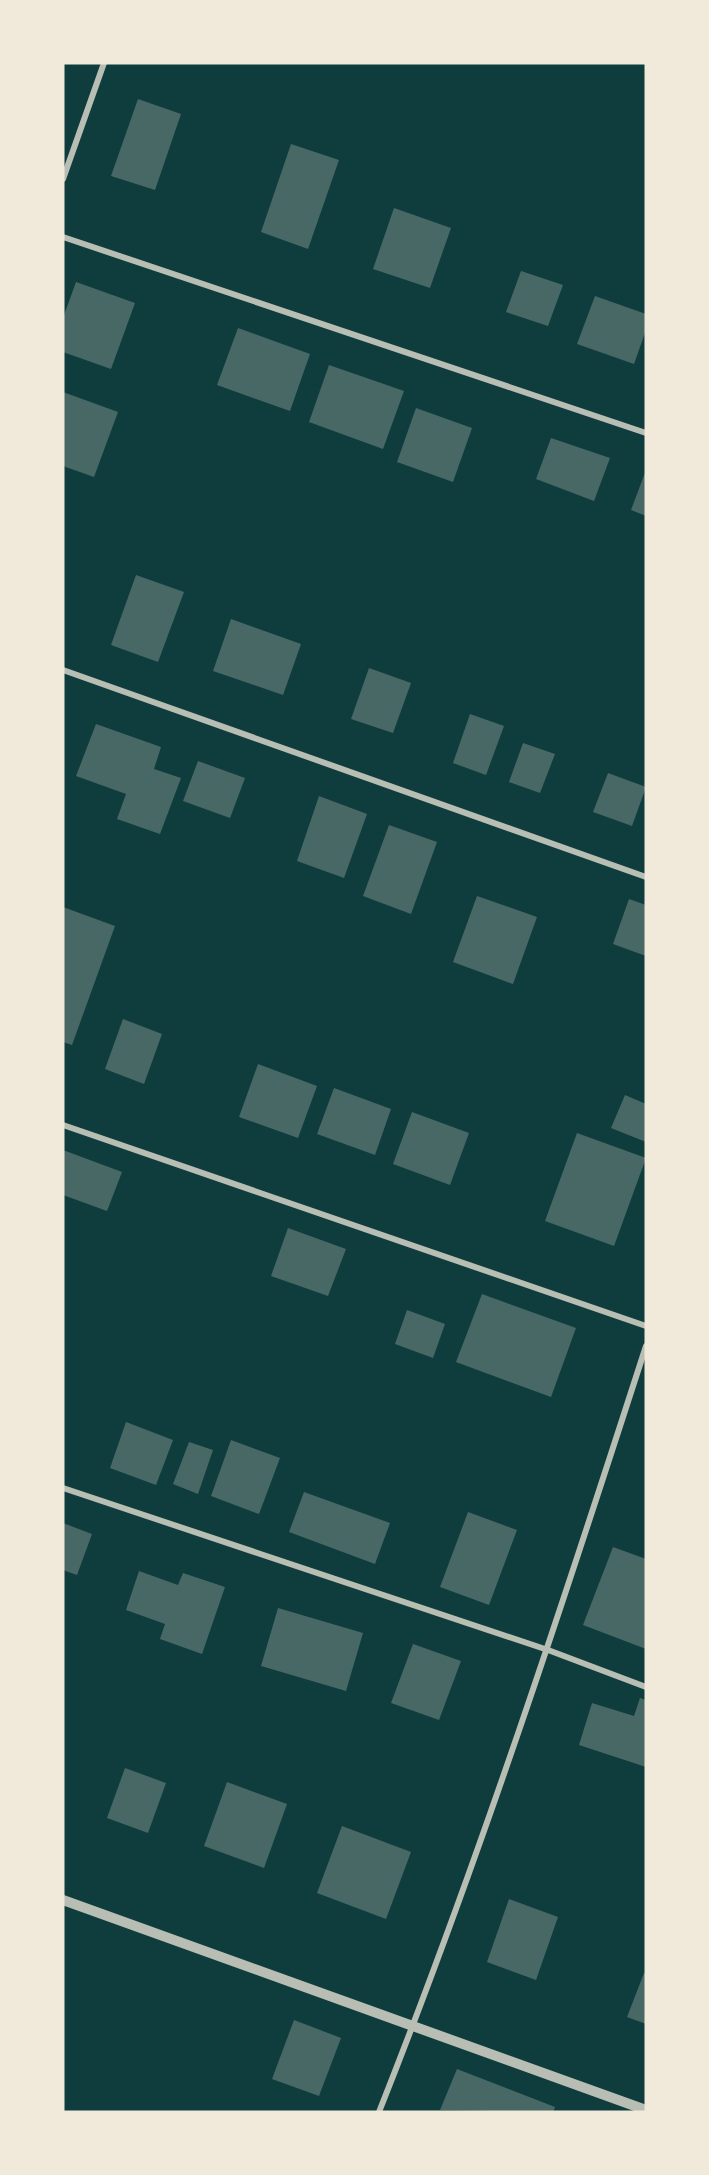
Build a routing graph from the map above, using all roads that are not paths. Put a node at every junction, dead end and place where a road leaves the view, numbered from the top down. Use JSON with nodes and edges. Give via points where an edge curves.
{"nodes":[{"id":1,"x":104,"y":63,"type":"edge"},
{"id":2,"x":63,"y":179,"type":"edge"},
{"id":3,"x":63,"y":237,"type":"edge"},
{"id":4,"x":646,"y":433,"type":"edge"},
{"id":5,"x":63,"y":670,"type":"edge"},
{"id":6,"x":646,"y":877,"type":"edge"},
{"id":7,"x":63,"y":1125,"type":"edge"},
{"id":8,"x":646,"y":1326,"type":"edge"},
{"id":9,"x":646,"y":1346,"type":"edge"},
{"id":10,"x":63,"y":1488,"type":"edge"},
{"id":11,"x":548,"y":1650,"type":"junction"},
{"id":12,"x":646,"y":1687,"type":"edge"},
{"id":13,"x":63,"y":1900,"type":"edge"},
{"id":14,"x":413,"y":2027,"type":"junction"},
{"id":15,"x":646,"y":2110,"type":"edge"},
{"id":16,"x":379,"y":2112,"type":"edge"}],
"edges":[{"from":1,"to":2,"type":"street"},
{"from":3,"to":4,"type":"street"},
{"from":5,"to":6,"type":"street"},
{"from":7,"to":8,"type":"street"},
{"from":9,"to":11,"type":"street"},
{"from":10,"to":11,"type":"street"},
{"from":11,"to":12,"type":"street"},
{"from":11,"to":14,"type":"street"},
{"from":13,"to":14,"type":"street"},
{"from":14,"to":15,"type":"street"},
{"from":14,"to":16,"type":"street"}]}
